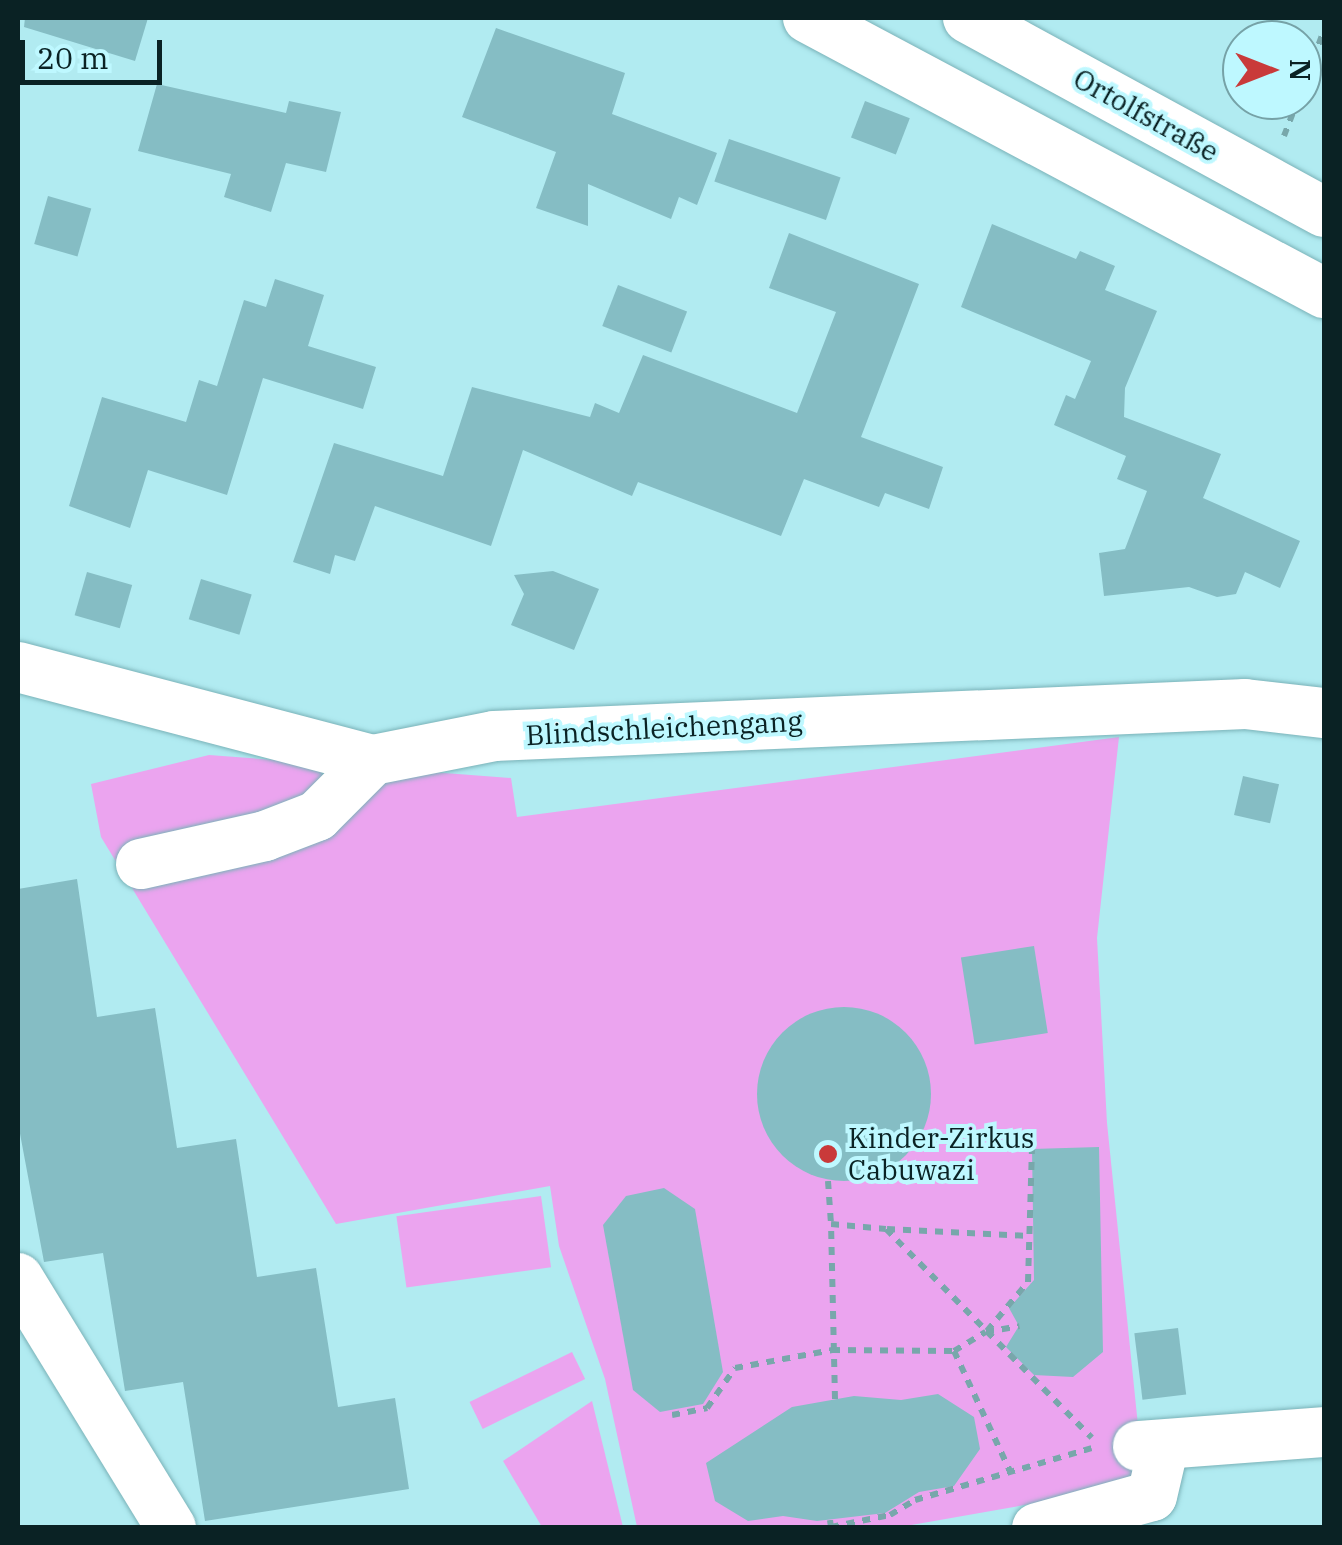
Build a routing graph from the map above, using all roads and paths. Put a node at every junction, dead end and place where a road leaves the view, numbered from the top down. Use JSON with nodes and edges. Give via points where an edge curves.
{"nodes":[{"id":1,"x":808,"y":18,"type":"edge"},
{"id":2,"x":968,"y":18,"type":"edge"},
{"id":3,"x":1290,"y":120,"type":"edge"},
{"id":4,"x":1284,"y":137,"type":"dead end"},
{"id":5,"x":1324,"y":212,"type":"edge"},
{"id":6,"x":1324,"y":293,"type":"edge"},
{"id":7,"x":18,"y":668,"type":"edge"},
{"id":8,"x":1324,"y":713,"type":"edge"},
{"id":9,"x":373,"y":760,"type":"junction"},
{"id":10,"x":141,"y":864,"type":"dead end"},
{"id":11,"x":1032,"y":1149,"type":"dead end"},
{"id":12,"x":828,"y":1181,"type":"dead end"},
{"id":13,"x":831,"y":1224,"type":"junction"},
{"id":14,"x":886,"y":1229,"type":"junction"},
{"id":15,"x":1028,"y":1236,"type":"junction"},
{"id":16,"x":18,"y":1278,"type":"edge"},
{"id":17,"x":1019,"y":1326,"type":"dead end"},
{"id":18,"x":986,"y":1332,"type":"junction"},
{"id":19,"x":832,"y":1350,"type":"junction"},
{"id":20,"x":954,"y":1351,"type":"junction"},
{"id":21,"x":835,"y":1399,"type":"dead end"},
{"id":22,"x":672,"y":1415,"type":"dead end"},
{"id":23,"x":1324,"y":1432,"type":"edge"},
{"id":24,"x":1010,"y":1471,"type":"junction"},
{"id":25,"x":830,"y":1520,"type":"dead end"},
{"id":26,"x":172,"y":1528,"type":"edge"},
{"id":27,"x":1037,"y":1528,"type":"edge"}],
"edges":[{"from":1,"to":6,"type":"street"},
{"from":2,"to":5,"type":"street","name":"Ortolfstraße"},
{"from":3,"to":4,"type":"path"},
{"from":7,"to":9,"type":"street","name":"Blindschleichengang"},
{"from":8,"to":9,"type":"street","name":"Blindschleichengang","via":[[1245,704],[494,736]]},
{"from":9,"to":10,"type":"street","via":[[317,816],[265,836]]},
{"from":11,"to":15,"type":"path"},
{"from":12,"to":13,"type":"path"},
{"from":13,"to":14,"type":"path"},
{"from":13,"to":19,"type":"path"},
{"from":14,"to":15,"type":"path"},
{"from":14,"to":18,"type":"path"},
{"from":15,"to":18,"type":"path","via":[[1028,1282]]},
{"from":16,"to":26,"type":"street"},
{"from":17,"to":18,"type":"path"},
{"from":18,"to":20,"type":"path"},
{"from":18,"to":24,"type":"path","via":[[1100,1446]]},
{"from":19,"to":20,"type":"path"},
{"from":19,"to":21,"type":"path"},
{"from":19,"to":22,"type":"path","via":[[735,1368],[707,1408]]},
{"from":20,"to":24,"type":"path"},
{"from":23,"to":27,"type":"street","via":[[1151,1446],[1152,1496]]},
{"from":24,"to":25,"type":"path","via":[[914,1500],[890,1515],[831,1527]]}]}
